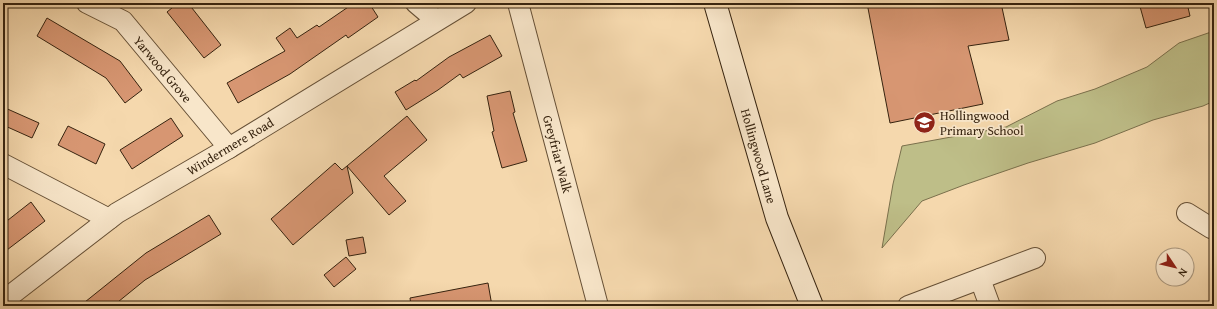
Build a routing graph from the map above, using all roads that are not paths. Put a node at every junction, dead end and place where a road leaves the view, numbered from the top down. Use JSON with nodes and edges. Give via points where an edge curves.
{"nodes":[{"id":1,"x":87,"y":3,"type":"edge"},
{"id":2,"x":416,"y":3,"type":"edge"},
{"id":3,"x":466,"y":3,"type":"edge"},
{"id":4,"x":518,"y":3,"type":"edge"},
{"id":5,"x":715,"y":3,"type":"edge"},
{"id":6,"x":436,"y":20,"type":"junction"},
{"id":7,"x":229,"y":148,"type":"junction"},
{"id":8,"x":3,"y":164,"type":"edge"},
{"id":9,"x":1187,"y":213,"type":"dead end"},
{"id":10,"x":109,"y":219,"type":"junction"},
{"id":11,"x":1213,"y":231,"type":"edge"},
{"id":12,"x":1035,"y":258,"type":"dead end"},
{"id":13,"x":980,"y":279,"type":"junction"},
{"id":14,"x":3,"y":301,"type":"edge"},
{"id":15,"x":598,"y":306,"type":"edge"},
{"id":16,"x":812,"y":306,"type":"edge"},
{"id":17,"x":908,"y":306,"type":"edge"},
{"id":18,"x":990,"y":306,"type":"edge"}],
"edges":[{"from":1,"to":7,"type":"street","name":"Yarwood Grove","via":[[123,21]]},
{"from":2,"to":6,"type":"street"},
{"from":3,"to":6,"type":"street","name":"Windermere Road"},
{"from":4,"to":15,"type":"street","name":"Greyfriar Walk"},
{"from":5,"to":16,"type":"street","name":"Hollingwood Lane","via":[[777,218]]},
{"from":6,"to":7,"type":"street","name":"Windermere Road"},
{"from":7,"to":10,"type":"street","name":"Windermere Road"},
{"from":8,"to":10,"type":"street"},
{"from":9,"to":11,"type":"street"},
{"from":10,"to":14,"type":"street","name":"Windermere Road"},
{"from":12,"to":13,"type":"street"},
{"from":13,"to":17,"type":"street"},
{"from":13,"to":18,"type":"street"}]}
